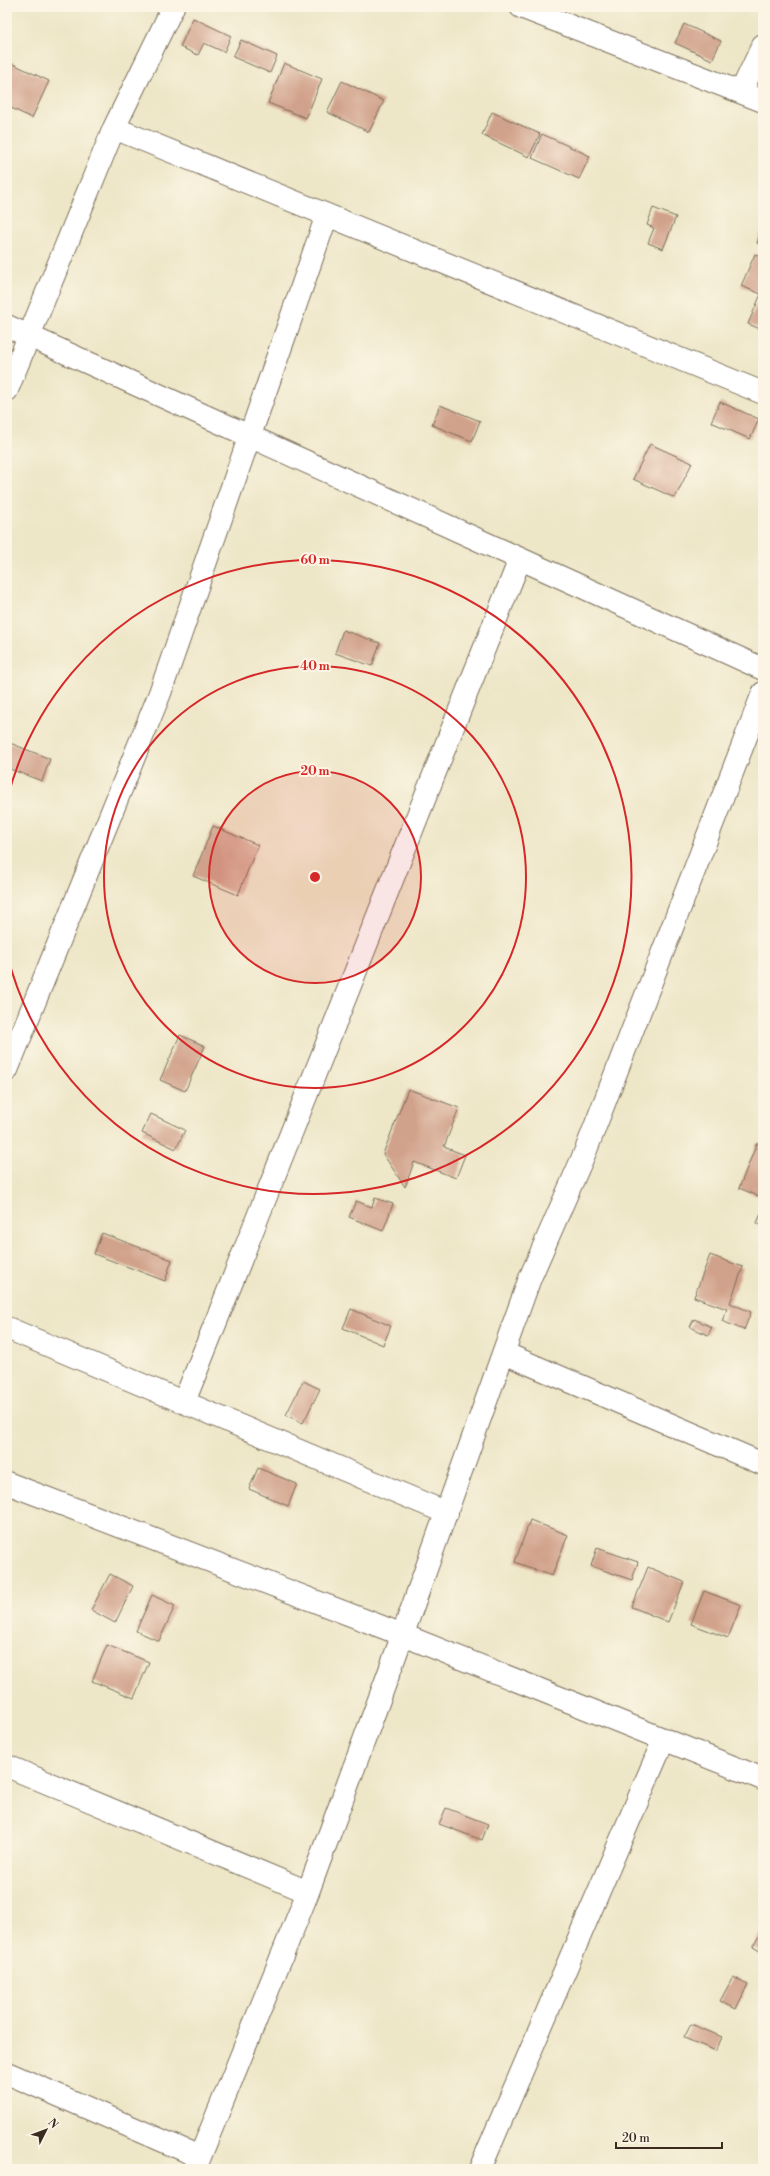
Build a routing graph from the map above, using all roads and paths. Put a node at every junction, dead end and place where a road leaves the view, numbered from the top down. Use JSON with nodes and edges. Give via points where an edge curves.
{"nodes":[{"id":1,"x":173,"y":7,"type":"edge"},
{"id":2,"x":521,"y":7,"type":"edge"},
{"id":3,"x":763,"y":45,"type":"edge"},
{"id":4,"x":741,"y":92,"type":"junction"},
{"id":5,"x":763,"y":101,"type":"edge"},
{"id":6,"x":114,"y":128,"type":"junction"},
{"id":7,"x":327,"y":215,"type":"junction"},
{"id":8,"x":7,"y":326,"type":"edge"},
{"id":9,"x":29,"y":336,"type":"junction"},
{"id":10,"x":7,"y":390,"type":"edge"},
{"id":11,"x":763,"y":393,"type":"edge"},
{"id":12,"x":249,"y":436,"type":"junction"},
{"id":13,"x":520,"y":559,"type":"junction"},
{"id":14,"x":763,"y":669,"type":"edge"},
{"id":15,"x":763,"y":693,"type":"edge"},
{"id":16,"x":7,"y":1070,"type":"edge"},
{"id":17,"x":7,"y":1328,"type":"edge"},
{"id":18,"x":504,"y":1352,"type":"junction"},
{"id":19,"x":184,"y":1402,"type":"junction"},
{"id":20,"x":763,"y":1464,"type":"edge"},
{"id":21,"x":7,"y":1483,"type":"edge"},
{"id":22,"x":447,"y":1512,"type":"junction"},
{"id":23,"x":403,"y":1635,"type":"junction"},
{"id":24,"x":664,"y":1739,"type":"junction"},
{"id":25,"x":7,"y":1766,"type":"edge"},
{"id":26,"x":763,"y":1779,"type":"edge"},
{"id":27,"x":308,"y":1892,"type":"junction"},
{"id":28,"x":7,"y":2073,"type":"edge"},
{"id":29,"x":198,"y":2163,"type":"edge"},
{"id":30,"x":480,"y":2169,"type":"edge"}],
"edges":[{"from":1,"to":6,"type":"street"},
{"from":2,"to":4,"type":"street"},
{"from":3,"to":4,"type":"street"},
{"from":4,"to":5,"type":"street"},
{"from":6,"to":7,"type":"street"},
{"from":6,"to":9,"type":"street"},
{"from":7,"to":11,"type":"street"},
{"from":7,"to":12,"type":"street"},
{"from":8,"to":9,"type":"street"},
{"from":9,"to":10,"type":"street"},
{"from":9,"to":12,"type":"street"},
{"from":12,"to":13,"type":"street"},
{"from":12,"to":16,"type":"street","via":[[160,693]]},
{"from":13,"to":14,"type":"street"},
{"from":13,"to":19,"type":"street"},
{"from":15,"to":18,"type":"street","via":[[589,1143],[530,1278]]},
{"from":17,"to":19,"type":"street"},
{"from":18,"to":20,"type":"street"},
{"from":18,"to":22,"type":"street"},
{"from":19,"to":22,"type":"street"},
{"from":21,"to":23,"type":"street"},
{"from":22,"to":23,"type":"street"},
{"from":23,"to":24,"type":"street"},
{"from":23,"to":27,"type":"street"},
{"from":24,"to":26,"type":"street"},
{"from":24,"to":30,"type":"street"},
{"from":25,"to":27,"type":"street"},
{"from":27,"to":29,"type":"street"},
{"from":28,"to":29,"type":"street"}]}
